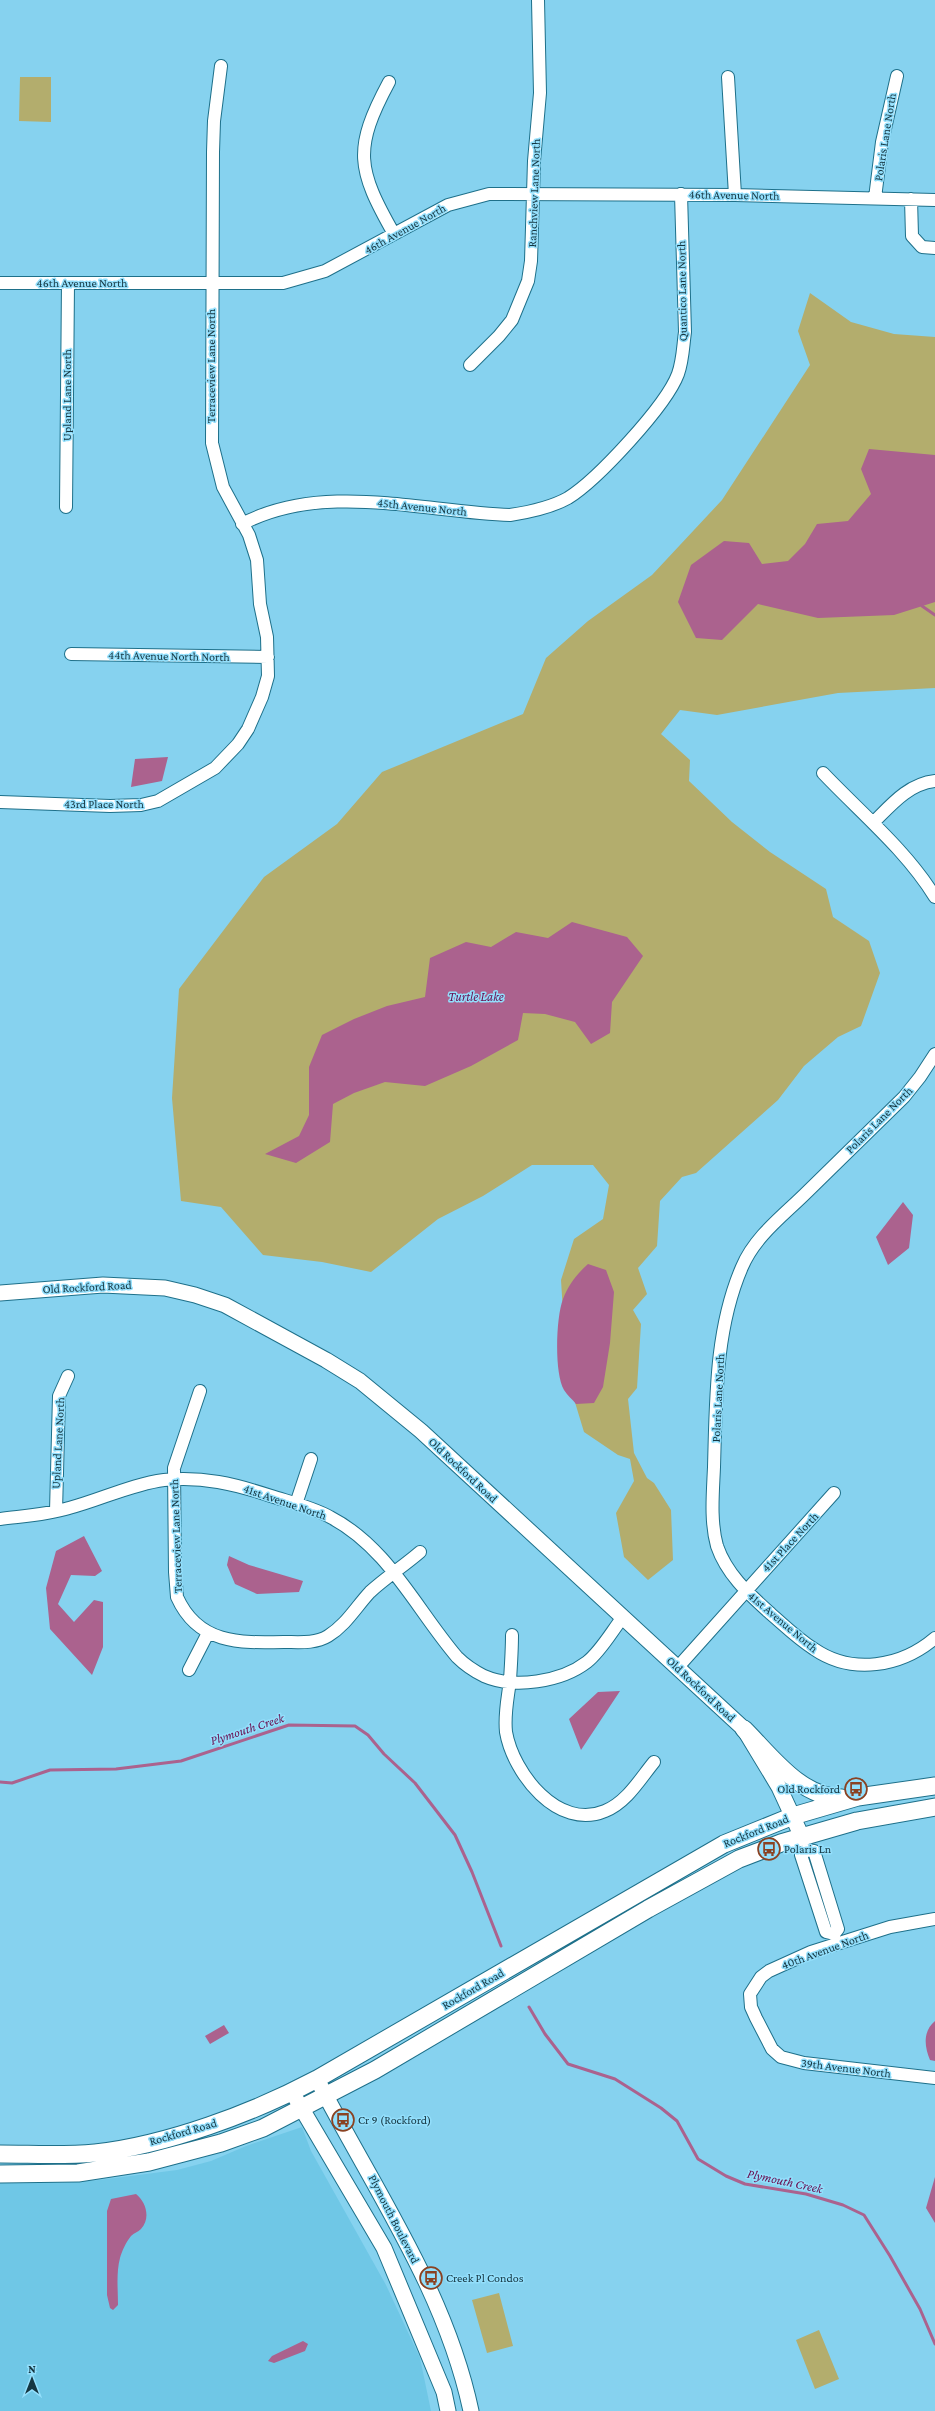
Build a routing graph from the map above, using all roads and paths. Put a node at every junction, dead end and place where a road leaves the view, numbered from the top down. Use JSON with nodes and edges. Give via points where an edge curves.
{"nodes":[{"id":1,"x":538,"y":0,"type":"edge"},
{"id":2,"x":221,"y":66,"type":"dead end"},
{"id":3,"x":896,"y":76,"type":"dead end"},
{"id":4,"x":728,"y":77,"type":"dead end"},
{"id":5,"x":389,"y":82,"type":"dead end"},
{"id":6,"x":532,"y":193,"type":"junction"},
{"id":7,"x":681,"y":194,"type":"junction"},
{"id":8,"x":735,"y":195,"type":"junction"},
{"id":9,"x":875,"y":198,"type":"junction"},
{"id":10,"x":911,"y":199,"type":"junction"},
{"id":11,"x":935,"y":200,"type":"edge"},
{"id":12,"x":394,"y":234,"type":"junction"},
{"id":13,"x":935,"y":248,"type":"edge"},
{"id":14,"x":0,"y":283,"type":"edge"},
{"id":15,"x":68,"y":283,"type":"junction"},
{"id":16,"x":212,"y":284,"type":"junction"},
{"id":17,"x":470,"y":365,"type":"dead end"},
{"id":18,"x":594,"y":477,"type":"joint"},
{"id":19,"x":66,"y":507,"type":"dead end"},
{"id":20,"x":242,"y":524,"type":"junction"},
{"id":21,"x":71,"y":654,"type":"dead end"},
{"id":22,"x":268,"y":657,"type":"junction"},
{"id":23,"x":823,"y":774,"type":"dead end"},
{"id":24,"x":935,"y":781,"type":"edge"},
{"id":25,"x":0,"y":802,"type":"edge"},
{"id":26,"x":873,"y":824,"type":"junction"},
{"id":27,"x":935,"y":897,"type":"edge"},
{"id":28,"x":935,"y":1054,"type":"edge"},
{"id":29,"x":0,"y":1293,"type":"edge"},
{"id":30,"x":68,"y":1376,"type":"dead end"},
{"id":31,"x":200,"y":1391,"type":"dead end"},
{"id":32,"x":311,"y":1459,"type":"dead end"},
{"id":33,"x":173,"y":1480,"type":"junction"},
{"id":34,"x":834,"y":1493,"type":"dead end"},
{"id":35,"x":296,"y":1504,"type":"junction"},
{"id":36,"x":56,"y":1511,"type":"junction"},
{"id":37,"x":0,"y":1519,"type":"edge"},
{"id":38,"x":420,"y":1552,"type":"dead end"},
{"id":39,"x":395,"y":1574,"type":"junction"},
{"id":40,"x":745,"y":1590,"type":"junction"},
{"id":41,"x":623,"y":1617,"type":"junction"},
{"id":42,"x":208,"y":1633,"type":"junction"},
{"id":43,"x":512,"y":1635,"type":"dead end"},
{"id":44,"x":935,"y":1638,"type":"edge"},
{"id":45,"x":678,"y":1667,"type":"junction"},
{"id":46,"x":189,"y":1670,"type":"dead end"},
{"id":47,"x":510,"y":1682,"type":"junction"},
{"id":48,"x":744,"y":1729,"type":"junction"},
{"id":49,"x":654,"y":1762,"type":"dead end"},
{"id":50,"x":935,"y":1786,"type":"edge"},
{"id":51,"x":858,"y":1796,"type":"junction"},
{"id":52,"x":935,"y":1807,"type":"edge"},
{"id":53,"x":793,"y":1816,"type":"junction"},
{"id":54,"x":804,"y":1844,"type":"junction"},
{"id":55,"x":935,"y":1920,"type":"edge"},
{"id":56,"x":836,"y":1938,"type":"junction"},
{"id":57,"x":766,"y":2039,"type":"joint"},
{"id":58,"x":935,"y":2078,"type":"edge"},
{"id":59,"x":317,"y":2079,"type":"junction"},
{"id":60,"x":292,"y":2092,"type":"junction"},
{"id":61,"x":326,"y":2097,"type":"junction"},
{"id":62,"x":303,"y":2110,"type":"junction"},
{"id":63,"x":0,"y":2154,"type":"edge"},
{"id":64,"x":0,"y":2174,"type":"edge"},
{"id":65,"x":448,"y":2411,"type":"edge"},
{"id":66,"x":471,"y":2411,"type":"edge"}],
"edges":[{"from":1,"to":6,"type":"street","name":"Ranchview Lane North","via":[[540,93]]},
{"from":2,"to":16,"type":"street","name":"Terraceview Lane North","via":[[214,121]]},
{"from":3,"to":9,"type":"street","name":"Polaris Lane North","via":[[882,142]]},
{"from":4,"to":8,"type":"street"},
{"from":5,"to":12,"type":"street","via":[[371,118],[365,136],[364,154],[370,191]]},
{"from":6,"to":7,"type":"street","name":"46th Avenue North"},
{"from":6,"to":12,"type":"street","name":"46th Avenue North","via":[[489,194],[468,198],[428,214]]},
{"from":6,"to":17,"type":"street","name":"Ranchview Lane North","via":[[531,261],[521,301],[499,336]]},
{"from":7,"to":8,"type":"street","name":"46th Avenue North"},
{"from":7,"to":18,"type":"street","name":"Quantico Lane North","via":[[685,332],[678,374],[655,411]]},
{"from":8,"to":9,"type":"street","name":"46th Avenue North"},
{"from":9,"to":10,"type":"street","name":"46th Avenue North"},
{"from":10,"to":11,"type":"street","name":"46th Avenue North"},
{"from":10,"to":13,"type":"street","via":[[912,236],[922,247]]},
{"from":12,"to":16,"type":"street","name":"46th Avenue North","via":[[345,262],[304,278],[283,283]]},
{"from":14,"to":15,"type":"street","name":"46th Avenue North"},
{"from":15,"to":16,"type":"street","name":"46th Avenue North"},
{"from":15,"to":19,"type":"street","name":"Upland Lane North"},
{"from":16,"to":20,"type":"street","name":"Terraceview Lane North","via":[[212,443],[222,487]]},
{"from":18,"to":20,"type":"street","name":"45th Avenue North","via":[[576,492],[551,506],[510,515],[356,501],[293,506],[272,511]]},
{"from":20,"to":22,"type":"street","name":"Terraceview Lane North","via":[[249,535],[257,560]]},
{"from":21,"to":22,"type":"street","name":"44th Avenue North North"},
{"from":22,"to":25,"type":"street","name":"43rd Place North","via":[[268,676],[262,697],[238,744],[215,768],[158,801],[141,806]]},
{"from":23,"to":26,"type":"street"},
{"from":24,"to":26,"type":"street","via":[[907,791]]},
{"from":26,"to":27,"type":"street","via":[[922,876]]},
{"from":28,"to":40,"type":"street","name":"Polaris Lane North","via":[[904,1097],[761,1237],[750,1251],[736,1282],[725,1321],[716,1383],[713,1511],[717,1546],[733,1577]]},
{"from":29,"to":41,"type":"street","name":"Old Rockford Road","via":[[103,1284],[157,1287],[195,1294],[253,1319],[326,1360],[391,1404]]},
{"from":30,"to":36,"type":"street","name":"Upland Lane North","via":[[59,1396]]},
{"from":31,"to":33,"type":"street","name":"Terraceview Lane North","via":[[174,1468]]},
{"from":32,"to":35,"type":"street"},
{"from":33,"to":35,"type":"street","name":"41st Avenue North","via":[[218,1480]]},
{"from":33,"to":36,"type":"street","name":"41st Avenue North","via":[[136,1487]]},
{"from":33,"to":42,"type":"street","name":"Terraceview Lane North","via":[[177,1597],[190,1619]]},
{"from":34,"to":40,"type":"street","name":"41st Place North"},
{"from":35,"to":39,"type":"street","name":"41st Avenue North","via":[[330,1516],[350,1529],[369,1544]]},
{"from":36,"to":37,"type":"street","name":"41st Avenue North"},
{"from":38,"to":39,"type":"street"},
{"from":39,"to":42,"type":"street","via":[[371,1592],[339,1629],[311,1642],[251,1643]]},
{"from":39,"to":47,"type":"street","name":"41st Avenue North","via":[[457,1657],[486,1677]]},
{"from":40,"to":44,"type":"street","name":"41st Avenue North","via":[[815,1650],[833,1659],[868,1665],[890,1663],[909,1656]]},
{"from":40,"to":45,"type":"street"},
{"from":41,"to":45,"type":"street","name":"Old Rockford Road"},
{"from":41,"to":47,"type":"street","name":"41st Avenue North","via":[[589,1661],[579,1668],[539,1680]]},
{"from":42,"to":46,"type":"street"},
{"from":43,"to":47,"type":"street"},
{"from":45,"to":48,"type":"street","name":"Old Rockford Road"},
{"from":47,"to":49,"type":"street","via":[[505,1712],[506,1733],[512,1752],[533,1786],[555,1806],[578,1813],[604,1811],[620,1802]]},
{"from":48,"to":51,"type":"main road","via":[[786,1771],[808,1788],[832,1798]]},
{"from":48,"to":53,"type":"street","name":"Old Rockford Road","via":[[764,1758]]},
{"from":50,"to":51,"type":"main road","name":"Rockford Road"},
{"from":51,"to":53,"type":"main road","name":"Rockford Road"},
{"from":52,"to":54,"type":"main road","name":"Rockford Road","via":[[863,1819]]},
{"from":53,"to":54,"type":"street","name":"Old Rockford Road"},
{"from":53,"to":59,"type":"main road","name":"Rockford Road","via":[[724,1844]]},
{"from":54,"to":56,"type":"street","name":"Old Rockford Road","via":[[814,1851],[838,1929]]},
{"from":54,"to":61,"type":"main road","name":"Rockford Road","via":[[739,1860]]},
{"from":55,"to":56,"type":"street","name":"40th Avenue North"},
{"from":56,"to":57,"type":"street","name":"40th Avenue North","via":[[769,1971],[755,1985],[750,1994],[751,2007]]},
{"from":57,"to":58,"type":"street","name":"39th Avenue North","via":[[781,2057],[792,2061]]},
{"from":59,"to":60,"type":"main road","name":"Rockford Road"},
{"from":59,"to":61,"type":"street","name":"Plymouth Boulevard"},
{"from":60,"to":62,"type":"street","name":"Plymouth Boulevard"},
{"from":60,"to":63,"type":"main road","name":"Rockford Road","via":[[214,2124],[151,2142],[96,2153]]},
{"from":61,"to":62,"type":"main road","name":"Rockford Road"},
{"from":61,"to":66,"type":"street","name":"Plymouth Boulevard","via":[[392,2213],[417,2263],[452,2341]]},
{"from":62,"to":64,"type":"main road","name":"Rockford Road","via":[[221,2143],[149,2162],[78,2173]]},
{"from":62,"to":65,"type":"street","name":"Plymouth Boulevard","via":[[384,2248],[444,2392]]}]}
